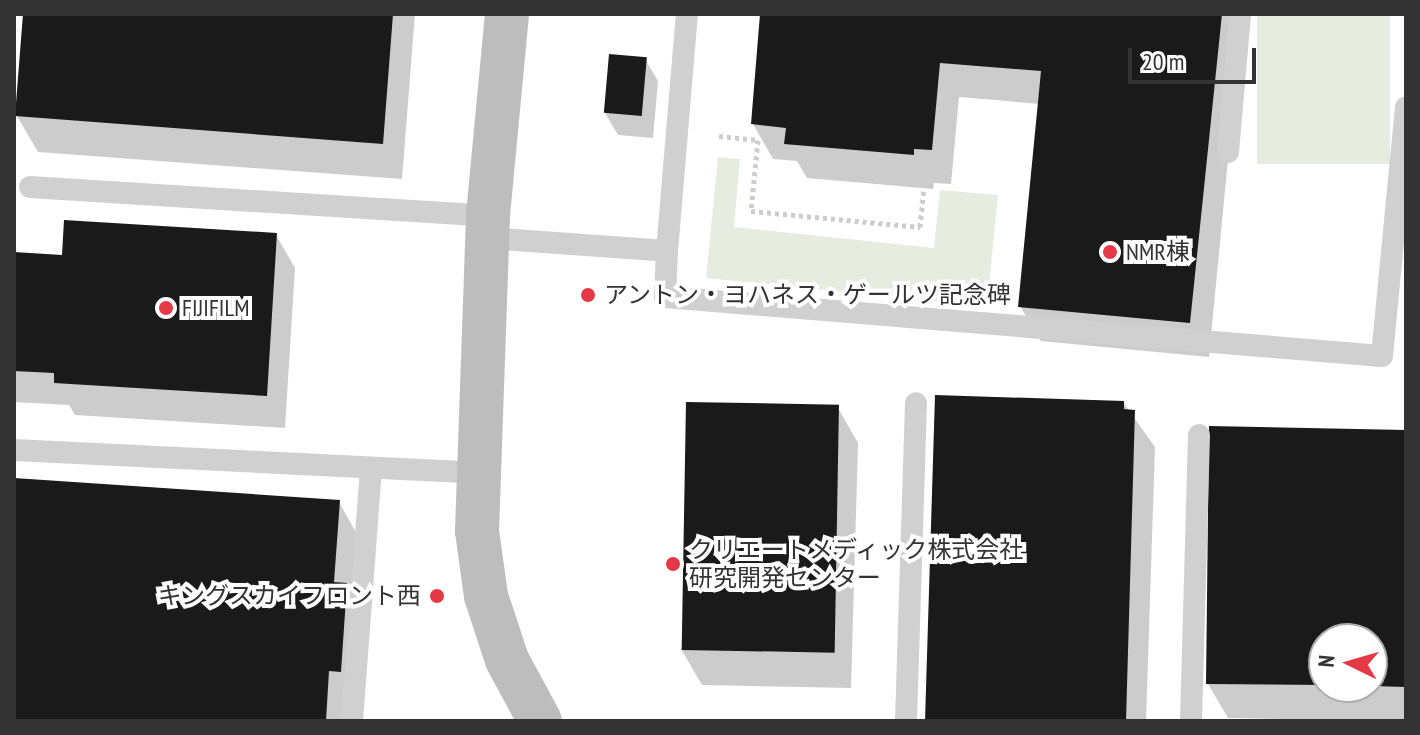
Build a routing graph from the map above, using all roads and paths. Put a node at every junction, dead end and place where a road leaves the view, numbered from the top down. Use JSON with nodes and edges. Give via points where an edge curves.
{"nodes":[{"id":1,"x":507,"y":14,"type":"edge"},
{"id":2,"x":687,"y":14,"type":"edge"},
{"id":3,"x":1240,"y":14,"type":"edge"},
{"id":4,"x":1406,"y":107,"type":"edge"},
{"id":5,"x":719,"y":136,"type":"dead end"},
{"id":6,"x":1228,"y":152,"type":"dead end"},
{"id":7,"x":925,"y":177,"type":"dead end"},
{"id":8,"x":30,"y":187,"type":"dead end"},
{"id":9,"x":488,"y":227,"type":"junction"},
{"id":10,"x":667,"y":251,"type":"junction"},
{"id":11,"x":916,"y":403,"type":"dead end"},
{"id":12,"x":1199,"y":435,"type":"dead end"},
{"id":13,"x":14,"y":450,"type":"edge"},
{"id":14,"x":371,"y":469,"type":"junction"},
{"id":15,"x":477,"y":473,"type":"junction"},
{"id":16,"x":352,"y":721,"type":"edge"},
{"id":17,"x":540,"y":721,"type":"edge"},
{"id":18,"x":906,"y":721,"type":"edge"},
{"id":19,"x":1191,"y":721,"type":"edge"}],
"edges":[{"from":1,"to":9,"type":"street"},
{"from":2,"to":10,"type":"lane"},
{"from":3,"to":6,"type":"lane"},
{"from":4,"to":10,"type":"lane","via":[[1382,356],[665,297]]},
{"from":5,"to":7,"type":"path","via":[[758,140],[751,211],[920,227]]},
{"from":8,"to":9,"type":"lane"},
{"from":9,"to":10,"type":"lane"},
{"from":9,"to":15,"type":"street"},
{"from":11,"to":18,"type":"lane"},
{"from":12,"to":19,"type":"lane"},
{"from":13,"to":14,"type":"lane"},
{"from":14,"to":15,"type":"lane"},
{"from":14,"to":16,"type":"lane"},
{"from":15,"to":17,"type":"street","via":[[477,531],[486,596],[507,660]]}]}
